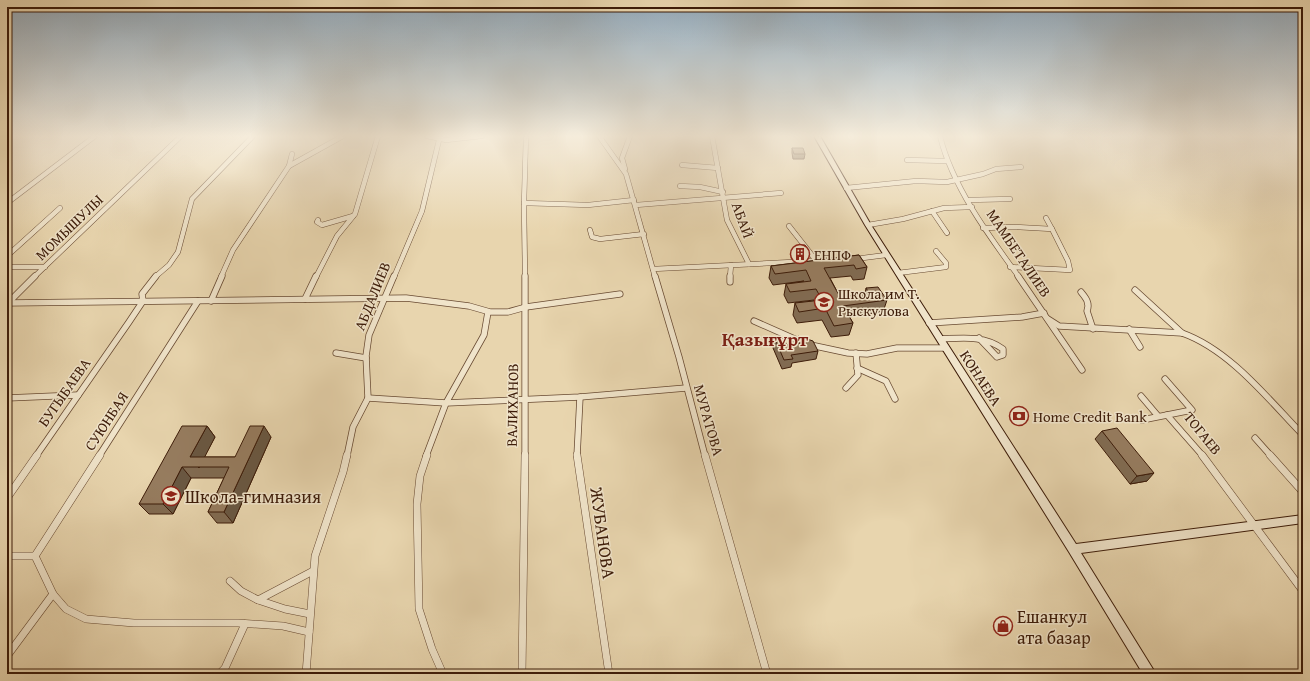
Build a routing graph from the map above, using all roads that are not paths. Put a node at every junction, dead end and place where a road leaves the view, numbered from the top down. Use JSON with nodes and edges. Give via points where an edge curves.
{"nodes":[{"id":1,"x":53,"y":168,"type":"edge"},
{"id":2,"x":148,"y":168,"type":"edge"},
{"id":3,"x":223,"y":168,"type":"edge"},
{"id":4,"x":287,"y":168,"type":"edge"},
{"id":5,"x":368,"y":168,"type":"edge"},
{"id":6,"x":432,"y":168,"type":"edge"},
{"id":7,"x":525,"y":168,"type":"edge"},
{"id":8,"x":622,"y":168,"type":"edge"},
{"id":9,"x":624,"y":168,"type":"edge"},
{"id":10,"x":718,"y":168,"type":"edge"},
{"id":11,"x":835,"y":168,"type":"edge"},
{"id":12,"x":952,"y":168,"type":"edge"},
{"id":13,"x":1011,"y":168,"type":"edge"},
{"id":14,"x":626,"y":174,"type":"junction"},
{"id":15,"x":959,"y":179,"type":"junction"},
{"id":16,"x":680,"y":186,"type":"dead end"},
{"id":17,"x":846,"y":188,"type":"junction"},
{"id":18,"x":781,"y":193,"type":"dead end"},
{"id":19,"x":723,"y":195,"type":"junction"},
{"id":20,"x":1010,"y":199,"type":"dead end"},
{"id":21,"x":969,"y":200,"type":"junction"},
{"id":22,"x":635,"y":202,"type":"junction"},
{"id":23,"x":7,"y":203,"type":"edge"},
{"id":24,"x":524,"y":204,"type":"junction"},
{"id":25,"x":972,"y":207,"type":"junction"},
{"id":26,"x":60,"y":208,"type":"dead end"},
{"id":27,"x":932,"y":211,"type":"junction"},
{"id":28,"x":354,"y":216,"type":"junction"},
{"id":29,"x":1046,"y":218,"type":"dead end"},
{"id":30,"x":318,"y":220,"type":"dead end"},
{"id":31,"x":868,"y":225,"type":"junction"},
{"id":32,"x":789,"y":226,"type":"dead end"},
{"id":33,"x":983,"y":228,"type":"junction"},
{"id":34,"x":1052,"y":229,"type":"junction"},
{"id":35,"x":590,"y":230,"type":"dead end"},
{"id":36,"x":947,"y":233,"type":"dead end"},
{"id":37,"x":644,"y":234,"type":"junction"},
{"id":38,"x":936,"y":251,"type":"dead end"},
{"id":39,"x":886,"y":255,"type":"junction"},
{"id":40,"x":7,"y":256,"type":"edge"},
{"id":41,"x":850,"y":259,"type":"edge"},
{"id":42,"x":815,"y":260,"type":"junction"},
{"id":43,"x":836,"y":260,"type":"edge"},
{"id":44,"x":749,"y":264,"type":"junction"},
{"id":45,"x":732,"y":265,"type":"junction"},
{"id":46,"x":7,"y":267,"type":"edge"},
{"id":47,"x":45,"y":267,"type":"junction"},
{"id":48,"x":1010,"y":267,"type":"junction"},
{"id":49,"x":653,"y":269,"type":"junction"},
{"id":50,"x":898,"y":273,"type":"junction"},
{"id":51,"x":730,"y":282,"type":"dead end"},
{"id":52,"x":1135,"y":290,"type":"dead end"},
{"id":53,"x":1082,"y":292,"type":"dead end"},
{"id":54,"x":620,"y":294,"type":"dead end"},
{"id":55,"x":385,"y":298,"type":"junction"},
{"id":56,"x":211,"y":300,"type":"junction"},
{"id":57,"x":305,"y":300,"type":"junction"},
{"id":58,"x":143,"y":301,"type":"junction"},
{"id":59,"x":198,"y":301,"type":"junction"},
{"id":60,"x":7,"y":304,"type":"edge"},
{"id":61,"x":526,"y":306,"type":"junction"},
{"id":62,"x":488,"y":312,"type":"junction"},
{"id":63,"x":1044,"y":313,"type":"junction"},
{"id":64,"x":1048,"y":319,"type":"junction"},
{"id":65,"x":754,"y":321,"type":"dead end"},
{"id":66,"x":929,"y":323,"type":"junction"},
{"id":67,"x":1093,"y":329,"type":"junction"},
{"id":68,"x":1129,"y":329,"type":"junction"},
{"id":69,"x":1182,"y":333,"type":"junction"},
{"id":70,"x":979,"y":338,"type":"dead end"},
{"id":71,"x":940,"y":340,"type":"junction"},
{"id":72,"x":1140,"y":347,"type":"dead end"},
{"id":73,"x":945,"y":348,"type":"junction"},
{"id":74,"x":336,"y":353,"type":"dead end"},
{"id":75,"x":856,"y":353,"type":"junction"},
{"id":76,"x":366,"y":358,"type":"junction"},
{"id":77,"x":857,"y":368,"type":"junction"},
{"id":78,"x":1082,"y":370,"type":"dead end"},
{"id":79,"x":1165,"y":379,"type":"dead end"},
{"id":80,"x":686,"y":388,"type":"junction"},
{"id":81,"x":846,"y":388,"type":"dead end"},
{"id":82,"x":78,"y":396,"type":"junction"},
{"id":83,"x":1141,"y":396,"type":"dead end"},
{"id":84,"x":580,"y":397,"type":"junction"},
{"id":85,"x":7,"y":398,"type":"edge"},
{"id":86,"x":368,"y":398,"type":"junction"},
{"id":87,"x":526,"y":399,"type":"junction"},
{"id":88,"x":895,"y":399,"type":"dead end"},
{"id":89,"x":446,"y":403,"type":"junction"},
{"id":90,"x":1167,"y":414,"type":"junction"},
{"id":91,"x":1158,"y":416,"type":"junction"},
{"id":92,"x":1142,"y":420,"type":"dead end"},
{"id":93,"x":1303,"y":435,"type":"edge"},
{"id":94,"x":1255,"y":438,"type":"dead end"},
{"id":95,"x":1303,"y":492,"type":"edge"},
{"id":96,"x":8,"y":496,"type":"edge"},
{"id":97,"x":1303,"y":519,"type":"edge"},
{"id":98,"x":1254,"y":525,"type":"junction"},
{"id":99,"x":1073,"y":549,"type":"junction"},
{"id":100,"x":7,"y":556,"type":"edge"},
{"id":101,"x":35,"y":556,"type":"junction"},
{"id":102,"x":313,"y":571,"type":"junction"},
{"id":103,"x":230,"y":581,"type":"dead end"},
{"id":104,"x":1303,"y":591,"type":"edge"},
{"id":105,"x":53,"y":594,"type":"junction"},
{"id":106,"x":258,"y":600,"type":"junction"},
{"id":107,"x":310,"y":614,"type":"junction"},
{"id":108,"x":245,"y":624,"type":"junction"},
{"id":109,"x":308,"y":632,"type":"junction"},
{"id":110,"x":7,"y":656,"type":"edge"},
{"id":111,"x":218,"y":674,"type":"edge"},
{"id":112,"x":306,"y":674,"type":"edge"},
{"id":113,"x":443,"y":674,"type":"edge"},
{"id":114,"x":522,"y":674,"type":"edge"},
{"id":115,"x":609,"y":674,"type":"edge"},
{"id":116,"x":767,"y":674,"type":"edge"},
{"id":117,"x":1150,"y":674,"type":"edge"}],
"edges":[{"from":1,"to":23,"type":"street"},
{"from":2,"to":47,"type":"street","name":"МОМЫШУЛЫ"},
{"from":3,"to":58,"type":"street","name":"БУГЫБАЕВА","via":[[192,200],[178,252],[169,265],[150,282],[142,294]]},
{"from":4,"to":56,"type":"street","via":[[233,250]]},
{"from":5,"to":28,"type":"street"},
{"from":6,"to":55,"type":"street","name":"АБДАЛИЕВ","via":[[422,211]]},
{"from":7,"to":24,"type":"street","name":"ВАЛИХАНОВ"},
{"from":8,"to":14,"type":"street","name":"МУРАТОВА"},
{"from":9,"to":14,"type":"street","name":"МУРАТОВА"},
{"from":10,"to":19,"type":"street","name":"АБАЙ"},
{"from":11,"to":17,"type":"main road","name":"КОНАЕВА"},
{"from":12,"to":15,"type":"street","name":"МАМБЕТАЛИЕВ"},
{"from":13,"to":15,"type":"street","via":[[996,169]]},
{"from":14,"to":22,"type":"street","name":"МУРАТОВА"},
{"from":15,"to":17,"type":"street","via":[[947,182],[916,181]]},
{"from":15,"to":21,"type":"street","name":"МАМБЕТАЛИЕВ"},
{"from":16,"to":19,"type":"street","via":[[700,187]]},
{"from":17,"to":31,"type":"main road","name":"КОНАЕВА"},
{"from":18,"to":19,"type":"street"},
{"from":19,"to":22,"type":"street"},
{"from":19,"to":44,"type":"street","name":"АБАЙ","via":[[727,220]]},
{"from":20,"to":21,"type":"street"},
{"from":21,"to":25,"type":"street","name":"МАМБЕТАЛИЕВ"},
{"from":22,"to":24,"type":"street","via":[[588,205]]},
{"from":22,"to":37,"type":"street","name":"МУРАТОВА"},
{"from":24,"to":61,"type":"street","name":"ВАЛИХАНОВ"},
{"from":25,"to":27,"type":"street"},
{"from":25,"to":33,"type":"street","name":"МАМБЕТАЛИЕВ"},
{"from":26,"to":40,"type":"street"},
{"from":27,"to":31,"type":"street"},
{"from":27,"to":36,"type":"street"},
{"from":28,"to":30,"type":"street","via":[[322,225],[317,222]]},
{"from":28,"to":57,"type":"street","via":[[337,236]]},
{"from":29,"to":34,"type":"street"},
{"from":31,"to":39,"type":"main road","name":"КОНАЕВА"},
{"from":32,"to":42,"type":"street"},
{"from":33,"to":34,"type":"street"},
{"from":33,"to":48,"type":"street","name":"МАМБЕТАЛИЕВ"},
{"from":34,"to":48,"type":"street","via":[[1070,270]]},
{"from":35,"to":37,"type":"street","via":[[592,237],[600,239]]},
{"from":37,"to":49,"type":"street","name":"МУРАТОВА"},
{"from":38,"to":50,"type":"street","via":[[946,263],[946,267]]},
{"from":39,"to":41,"type":"street"},
{"from":39,"to":50,"type":"main road","name":"КОНАЕВА"},
{"from":42,"to":43,"type":"street"},
{"from":42,"to":44,"type":"street"},
{"from":44,"to":45,"type":"street"},
{"from":45,"to":49,"type":"street"},
{"from":45,"to":51,"type":"street"},
{"from":46,"to":47,"type":"street"},
{"from":47,"to":60,"type":"street","name":"МОМЫШУЛЫ"},
{"from":48,"to":63,"type":"street","name":"МАМБЕТАЛИЕВ"},
{"from":49,"to":80,"type":"street","name":"МУРАТОВА"},
{"from":50,"to":66,"type":"main road","name":"КОНАЕВА"},
{"from":52,"to":69,"type":"street"},
{"from":53,"to":67,"type":"street","via":[[1087,299],[1087,311]]},
{"from":54,"to":61,"type":"street"},
{"from":55,"to":57,"type":"street"},
{"from":55,"to":62,"type":"street","via":[[438,301]]},
{"from":55,"to":76,"type":"street","name":"АБДАЛИЕВ","via":[[369,335]]},
{"from":56,"to":57,"type":"street"},
{"from":56,"to":59,"type":"street"},
{"from":58,"to":59,"type":"street"},
{"from":58,"to":60,"type":"street"},
{"from":58,"to":82,"type":"street","name":"БУГЫБАЕВА"},
{"from":59,"to":101,"type":"street","name":"СУЮНБАЯ"},
{"from":61,"to":62,"type":"street","via":[[508,312]]},
{"from":61,"to":87,"type":"street","name":"ВАЛИХАНОВ"},
{"from":62,"to":89,"type":"street","via":[[484,335]]},
{"from":63,"to":64,"type":"street","name":"МАМБЕТАЛИЕВ"},
{"from":63,"to":66,"type":"street","via":[[1022,317]]},
{"from":64,"to":67,"type":"street","name":"МАМБЕТАЛИЕВ","via":[[1060,326]]},
{"from":64,"to":78,"type":"street","name":"МАМБЕТАЛИЕВ"},
{"from":65,"to":75,"type":"street","via":[[786,338],[832,350]]},
{"from":66,"to":71,"type":"main road","name":"КОНАЕВА"},
{"from":67,"to":68,"type":"street","name":"МАМБЕТАЛИЕВ"},
{"from":68,"to":69,"type":"street","name":"МАМБЕТАЛИЕВ"},
{"from":68,"to":72,"type":"street"},
{"from":69,"to":93,"type":"street","name":"МАМБЕТАЛИЕВ","via":[[1211,346],[1226,357]]},
{"from":70,"to":71,"type":"street","via":[[968,336]]},
{"from":71,"to":73,"type":"main road","name":"КОНАЕВА"},
{"from":73,"to":75,"type":"street","via":[[901,348]]},
{"from":73,"to":99,"type":"main road","name":"КОНАЕВА"},
{"from":74,"to":76,"type":"street"},
{"from":75,"to":77,"type":"street"},
{"from":76,"to":86,"type":"street","name":"АБДАЛИЕВ"},
{"from":77,"to":81,"type":"street","via":[[858,375]]},
{"from":77,"to":88,"type":"street","via":[[886,381]]},
{"from":79,"to":90,"type":"street","name":"ТОГАЕВ","via":[[1192,410]]},
{"from":80,"to":84,"type":"street"},
{"from":80,"to":116,"type":"street","name":"МУРАТОВА"},
{"from":82,"to":85,"type":"street"},
{"from":82,"to":96,"type":"street","name":"БУГЫБАЕВА"},
{"from":83,"to":91,"type":"street"},
{"from":84,"to":87,"type":"street"},
{"from":84,"to":115,"type":"street","name":"ЖУБАНОВА","via":[[577,456]]},
{"from":86,"to":89,"type":"street"},
{"from":86,"to":102,"type":"street","via":[[353,427],[343,472],[315,556]]},
{"from":87,"to":89,"type":"street"},
{"from":87,"to":114,"type":"street","name":"ВАЛИХАНОВ"},
{"from":89,"to":113,"type":"street","via":[[420,476],[417,504],[419,609]]},
{"from":90,"to":91,"type":"street"},
{"from":90,"to":98,"type":"street","name":"ТОГАЕВ"},
{"from":91,"to":92,"type":"street"},
{"from":94,"to":95,"type":"street"},
{"from":97,"to":98,"type":"main road"},
{"from":98,"to":99,"type":"main road"},
{"from":98,"to":104,"type":"street","name":"ТОГАЕВ"},
{"from":99,"to":117,"type":"main road","name":"КОНАЕВА"},
{"from":100,"to":101,"type":"street"},
{"from":101,"to":105,"type":"street"},
{"from":102,"to":106,"type":"street"},
{"from":102,"to":107,"type":"street"},
{"from":103,"to":106,"type":"street","via":[[241,591]]},
{"from":105,"to":108,"type":"street","via":[[66,609],[86,619],[134,623]]},
{"from":105,"to":110,"type":"street"},
{"from":106,"to":107,"type":"street"},
{"from":107,"to":109,"type":"street"},
{"from":108,"to":109,"type":"street","via":[[283,626]]},
{"from":108,"to":111,"type":"street","via":[[225,668]]},
{"from":109,"to":112,"type":"street"}]}
